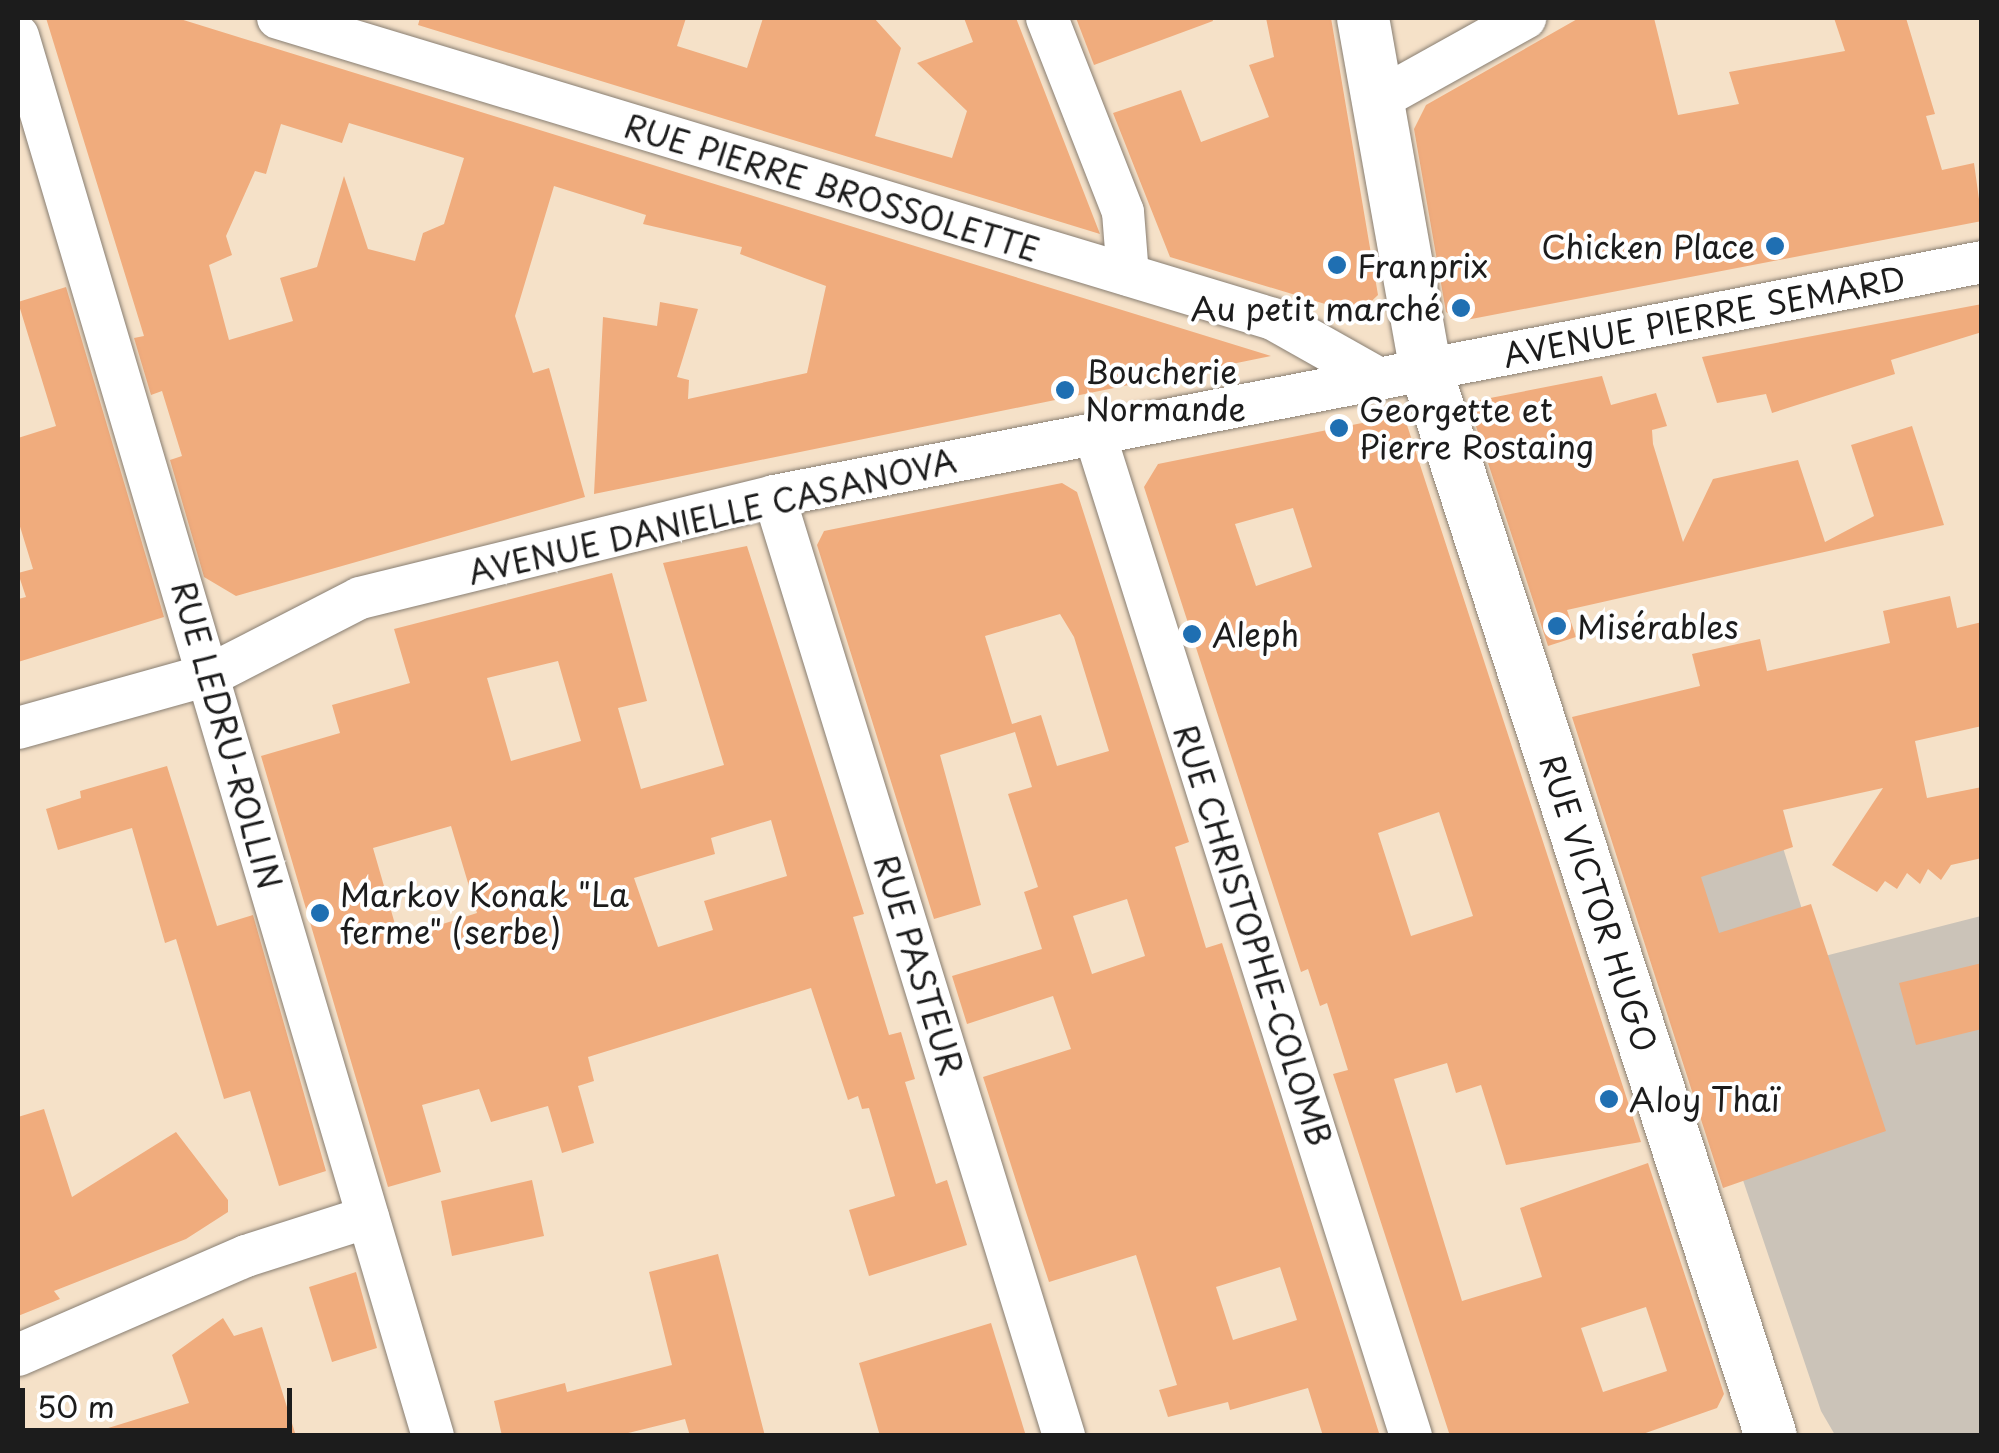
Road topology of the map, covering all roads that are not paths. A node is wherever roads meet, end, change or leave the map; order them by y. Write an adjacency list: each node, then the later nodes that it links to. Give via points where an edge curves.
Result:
1 (278, 18): 8 (street, RUE PIERRE BROSSOLETTE)
2 (1047, 18): 8 (street, via 1124,212)
3 (1363, 18): 6 (main road, RUE VICTOR HUGO)
4 (1525, 18): 6 (street)
5 (18, 36): 13 (street, RUE LEDRU-ROLLIN)
6 (1376, 101): 9 (main road, RUE VICTOR HUGO)
7 (1982, 262): 9 (street, AVENUE PIERRE SEMARD)
8 (1128, 275): 10 (street, RUE PIERRE BROSSOLETTE, via 1273,319)
9 (1426, 370): 10 (street, AVENUE DANIELLE CASANOVA); 17 (main road, RUE VICTOR HUGO)
10 (1376, 377): 11 (street, AVENUE DANIELLE CASANOVA)
11 (1095, 434): 12 (street, AVENUE DANIELLE CASANOVA); 20 (street, RUE CHRISTOPHE-COLOMB)
12 (774, 496): 13 (street, AVENUE DANIELLE CASANOVA, via 360,598); 19 (street, RUE PASTEUR)
13 (212, 674): 14 (street, AVENUE DANIELLE CASANOVA); 15 (street, RUE LEDRU-ROLLIN)
14 (18, 728)
15 (368, 1217): 16 (street, via 246,1256); 18 (street, RUE LEDRU-ROLLIN)
16 (18, 1355)
17 (1764, 1433)
18 (432, 1436)
19 (1064, 1436)
20 (1411, 1436)

